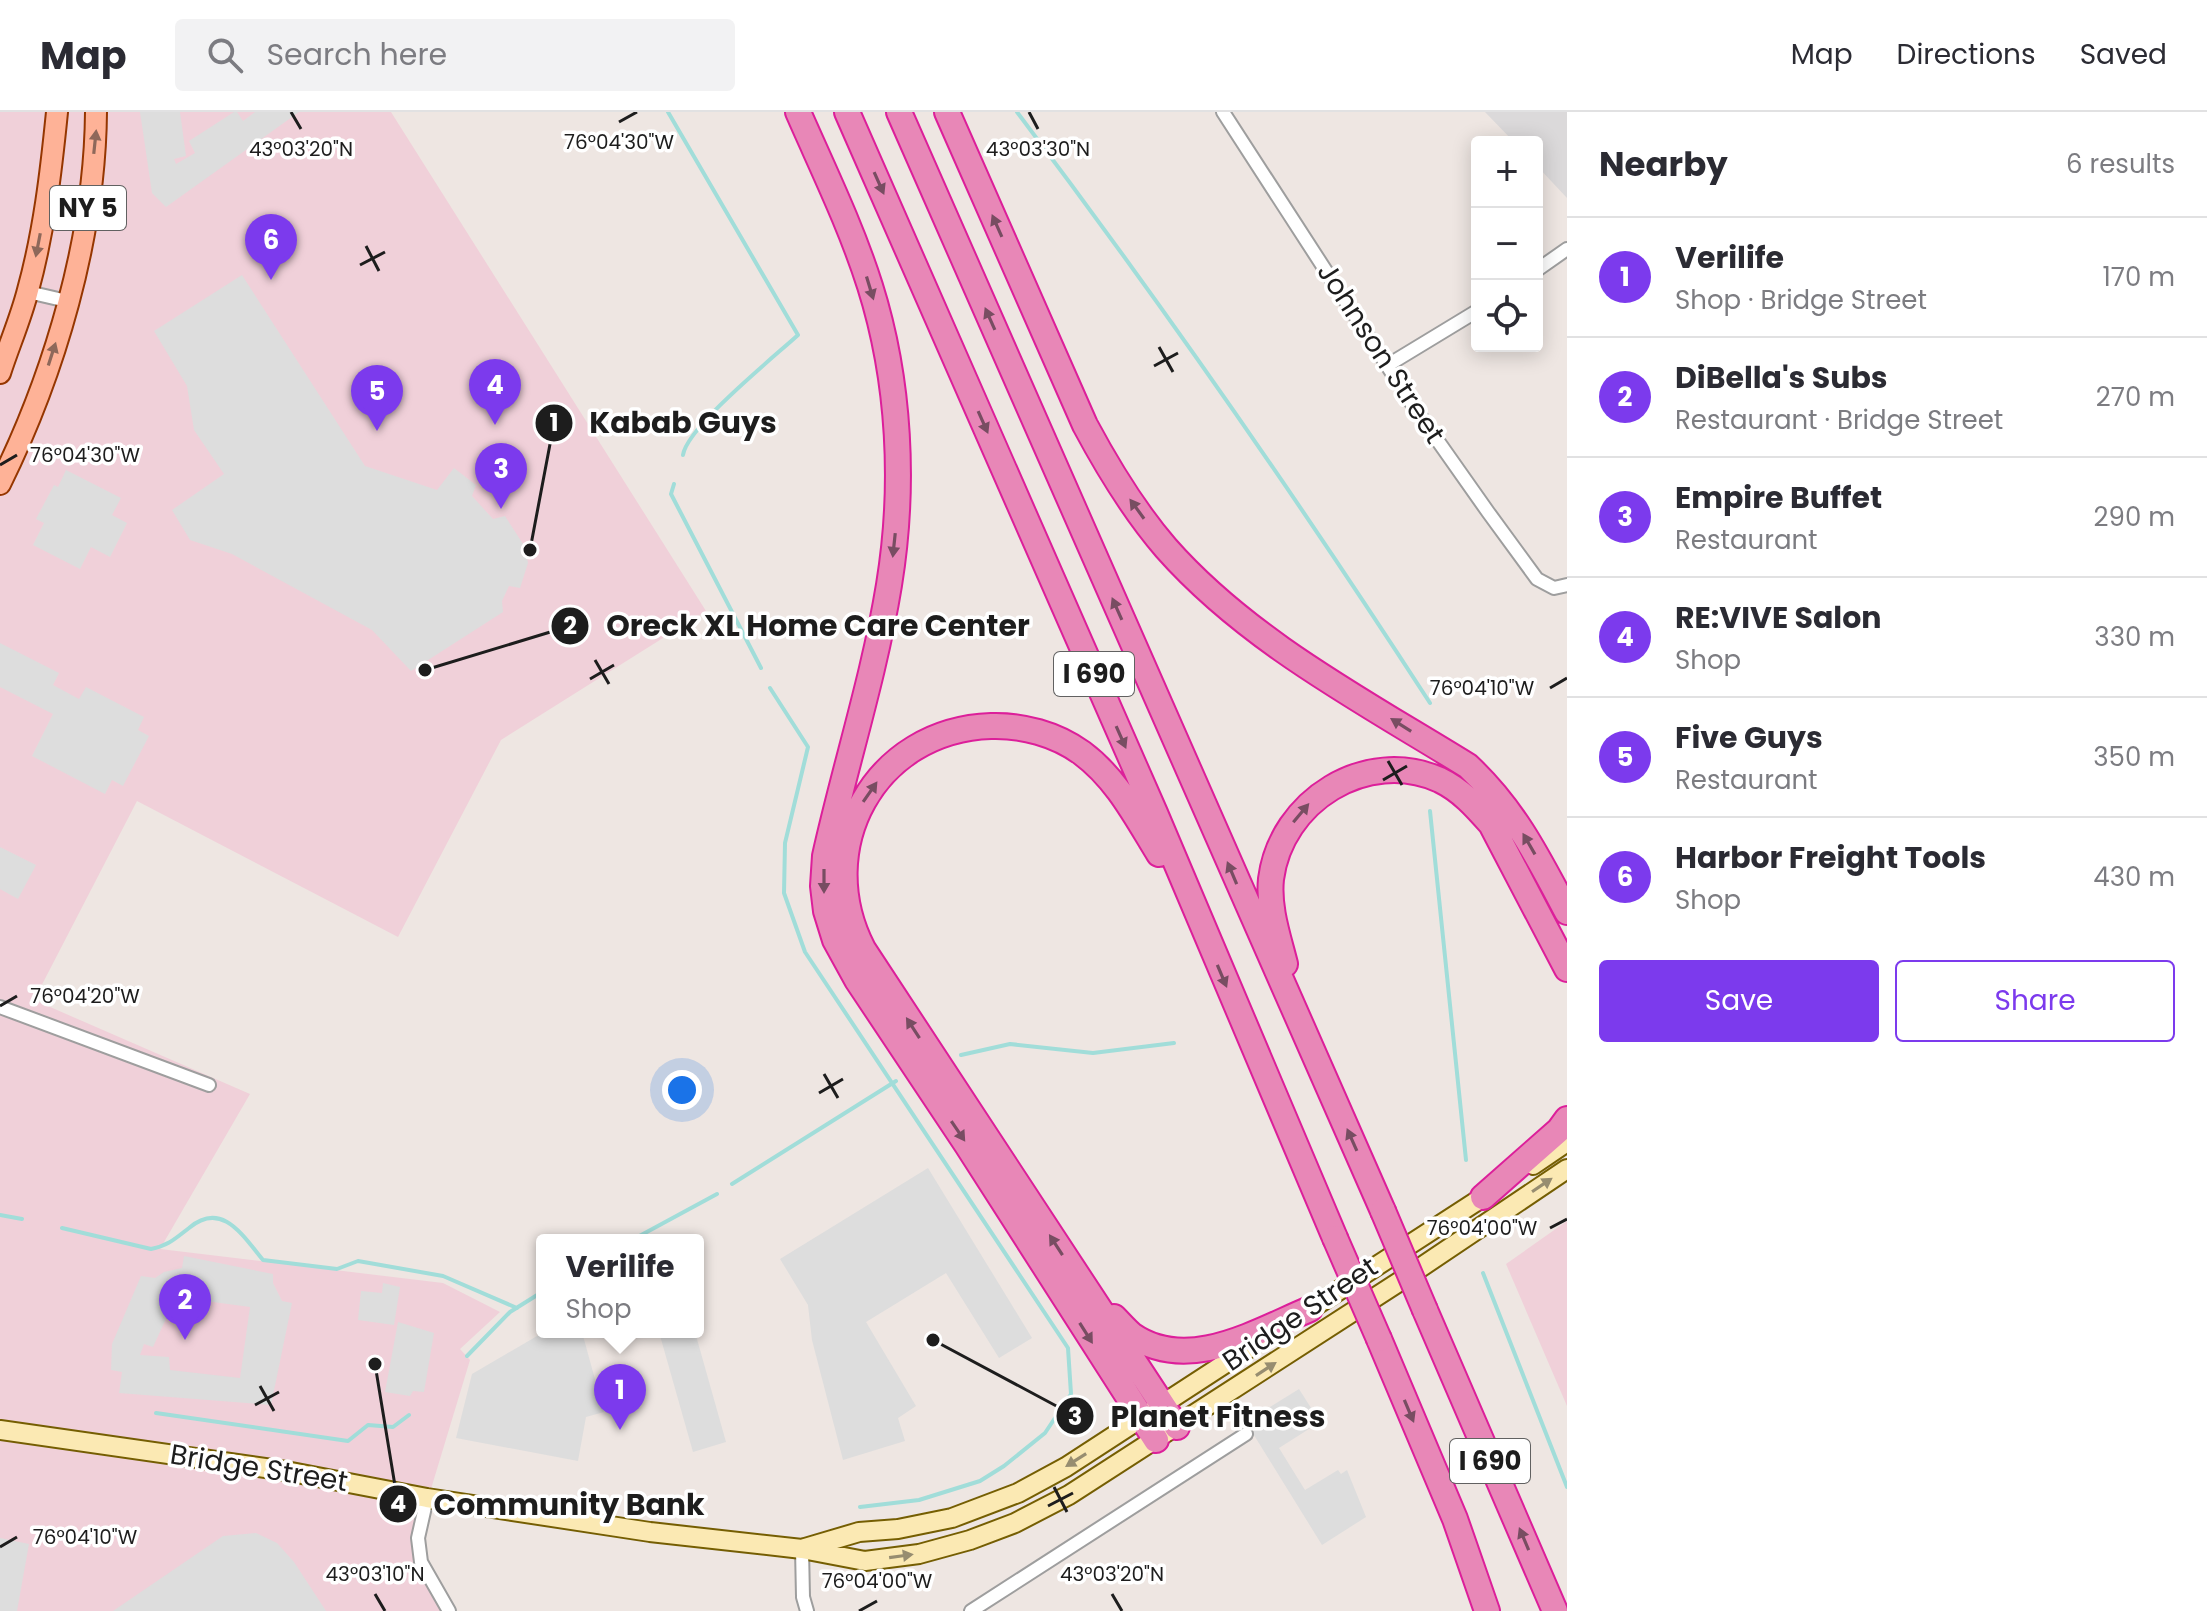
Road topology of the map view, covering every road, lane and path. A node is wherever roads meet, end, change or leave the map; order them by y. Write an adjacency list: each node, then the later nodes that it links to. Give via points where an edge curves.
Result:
1 (57, 112): 10 (main road, NY 5, one-way to 10, via 49,187)
2 (96, 112): 11 (main road, NY 5, one-way to 2, via 88,207)
3 (798, 112): 29 (highway, one-way to 29, via 871,287 888,360 897,444 889,587 825,856 826,911 857,980)
4 (847, 112): 18 (highway, I 690, one-way to 18)
5 (899, 112): 21 (highway, I 690, one-way to 5)
6 (947, 112): 17 (highway, one-way to 6, via 1510,810 1468,766 1291,656 1223,603 1166,548 1085,425)
7 (1223, 112): 13 (street, Johnson Street)
8 (1567, 249): 9 (street)
9 (1543, 266)
10 (28, 292): 11 (street); 14 (main road, NY 5)
11 (67, 301): 15 (main road, NY 5, one-way to 11, via 39,392)
12 (1471, 315): 13 (street)
13 (1388, 365): 16 (street, Johnson Street, via 1537,579 1549,586)
14 (0, 373)
15 (0, 484)
16 (1567, 585)
17 (1567, 912)
18 (1196, 916): 27 (highway, one-way to 18, via 863,949 846,908 849,838 863,801 879,779 919,745 980,726 1025,728 1082,753 1111,779); 39 (highway, I 690, one-way to 39, bridge, via 1455,1519)
19 (1567, 969): 21 (highway, one-way to 19, via 1271,907 1271,878 1282,841 1300,814 1322,792 1356,776 1412,773 1439,780 1465,796 1491,824)
20 (0, 1007): 22 (street)
21 (1299, 1020): 40 (highway, I 690, one-way to 21, bridge)
22 (209, 1085)
23 (1567, 1119): 26 (highway)
24 (1567, 1142): 26 (main road, Bridge Street)
25 (1567, 1169): 30 (main road, Bridge Street, one-way to 25)
26 (1483, 1197): 28 (main road, Bridge Street)
27 (1085, 1288): 28 (highway, via 1133,1335 1172,1349 1214,1348); 29 (highway)
28 (1310, 1309): 29 (main road, Bridge Street)
29 (1152, 1412): 30 (highway); 33 (highway); 35 (main road, Bridge Street, one-way to 35, via 1018,1493 952,1518 859,1532)
30 (1177, 1427): 33 (main road, Bridge Street)
31 (0, 1430): 34 (main road, Bridge Street, via 286,1471)
32 (1246, 1434): 38 (street)
33 (1156, 1440): 35 (main road, Bridge Street, one-way to 33, via 865,1561 970,1540 1069,1495)
34 (427, 1498): 35 (main road, Bridge Street); 36 (street, via 418,1538 421,1562)
35 (802, 1549): 37 (street)
36 (449, 1611)
37 (807, 1611)
38 (971, 1611)
39 (1487, 1611)
40 (1555, 1611)

